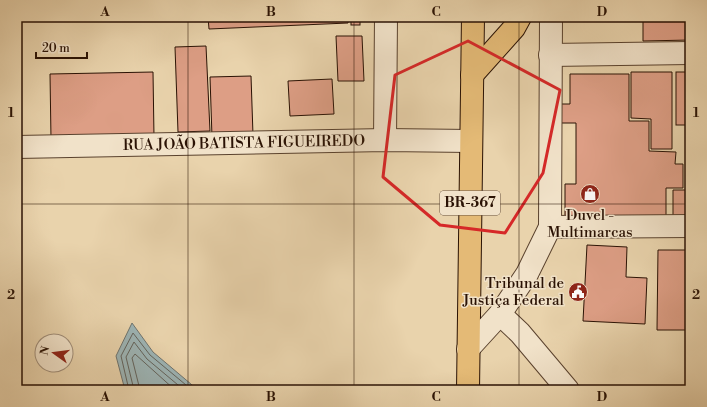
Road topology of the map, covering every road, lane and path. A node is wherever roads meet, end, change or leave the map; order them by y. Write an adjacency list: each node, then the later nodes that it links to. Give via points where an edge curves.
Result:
1 (386, 17): 8 (street)
2 (473, 17): 7 (main road, BR-367)
3 (520, 17): 7 (main road, via 514,28)
4 (551, 17): 6 (street)
5 (690, 53): 6 (street)
6 (550, 54): 12 (street)
7 (472, 75): 9 (main road, BR-367)
8 (385, 140): 9 (street, RUA JOÃO BATISTA FIGUEIREDO); 10 (street, RUA JOÃO BATISTA FIGUEIREDO)
9 (471, 141): 14 (main road, BR-367)
10 (17, 147)
11 (690, 226): 12 (street)
12 (550, 227): 13 (street, via 527,274)
13 (500, 314): 14 (street); 16 (street, via 520,333)
14 (468, 349): 15 (main road, BR-367)
15 (468, 390)
16 (568, 390)

